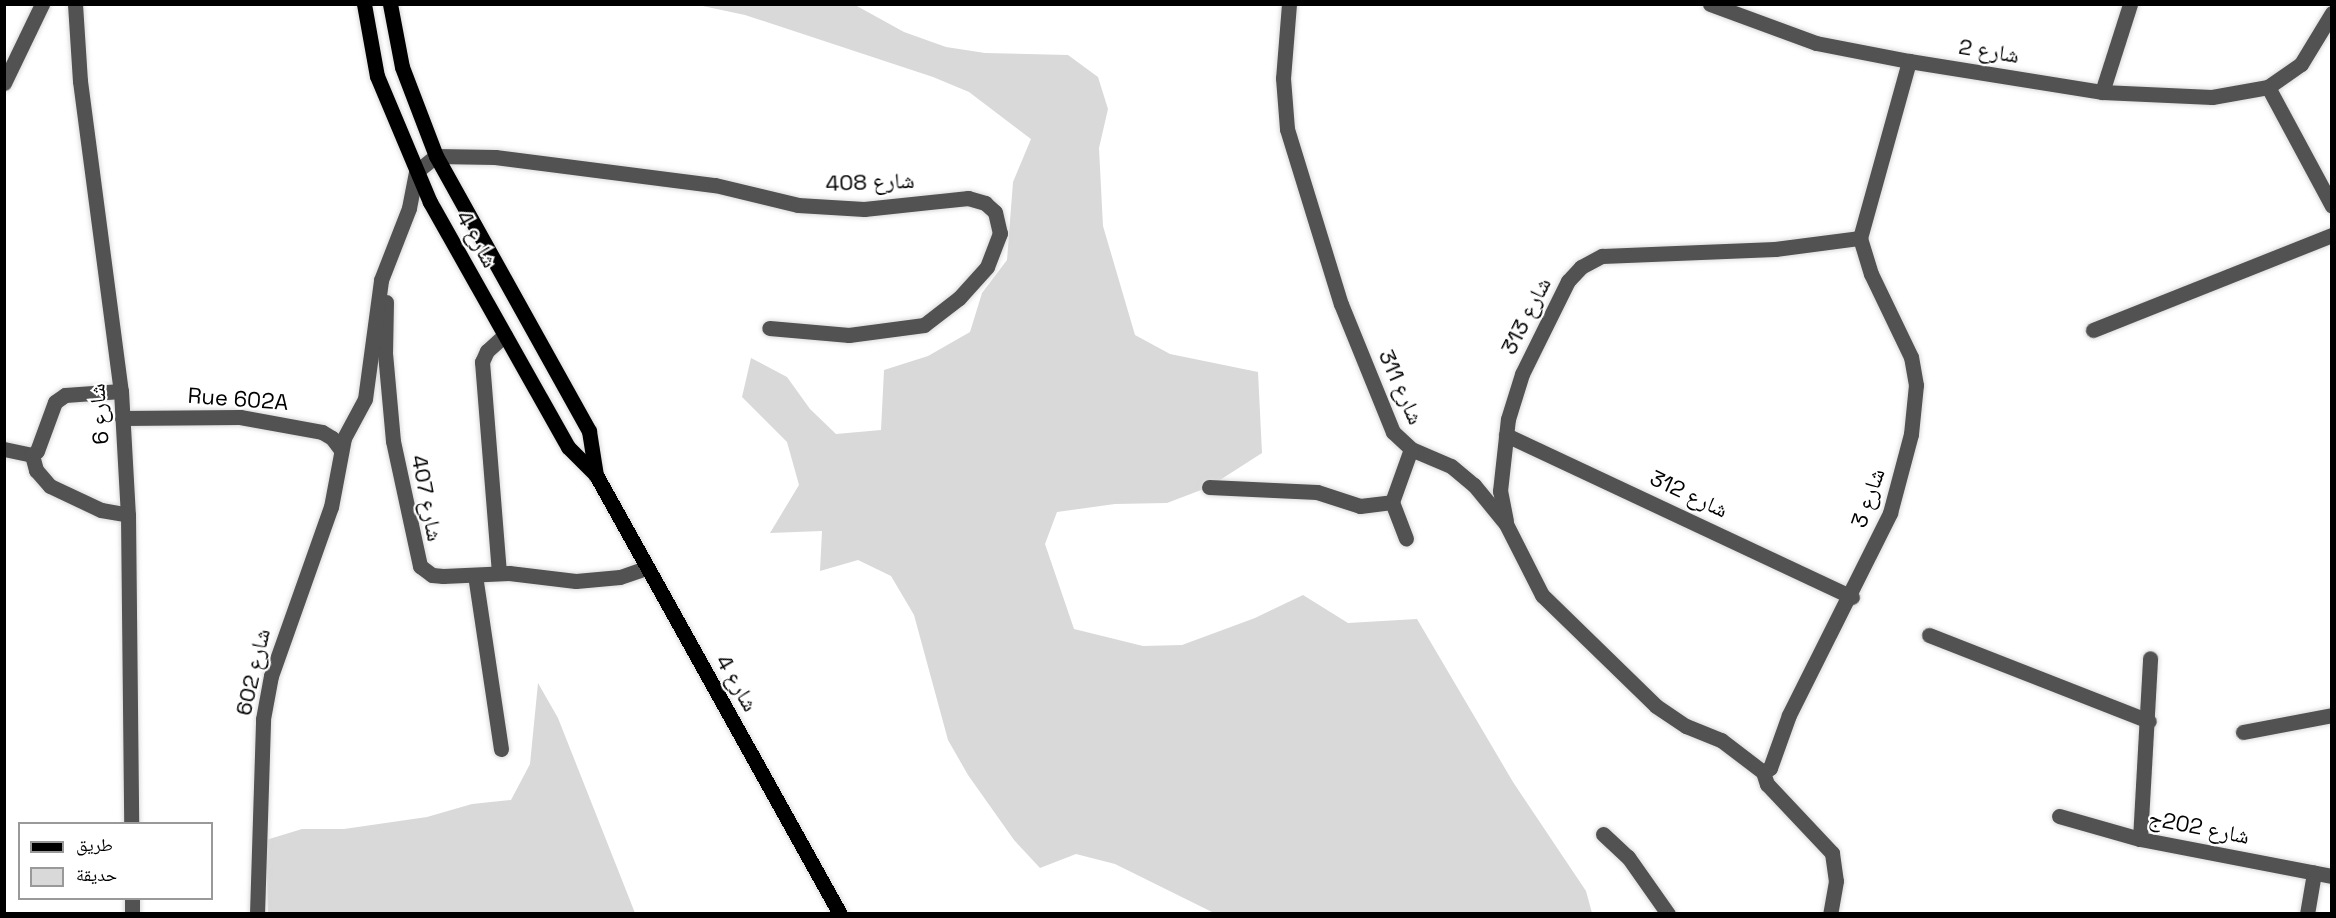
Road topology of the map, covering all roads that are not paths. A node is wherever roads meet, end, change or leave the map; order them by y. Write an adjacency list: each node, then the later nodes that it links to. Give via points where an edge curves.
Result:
1 (42, 4): 11 (street)
2 (75, 4): 25 (street, شارع 6, via 80,81)
3 (364, 4): 15 (main road, شارع 4, via 377,76)
4 (390, 4): 14 (main road, شارع 4, via 402,67)
5 (1289, 4): 30 (street, شارع 311, via 1283,78 1287,129 1341,304 1393,432)
6 (1710, 4): 10 (street, شارع 2, via 1816,43)
7 (2130, 4): 13 (street)
8 (2331, 13): 9 (street)
9 (2325, 35): 12 (street, via 2301,64)
10 (1909, 61): 13 (street, شارع 2); 19 (street)
11 (4, 83)
12 (2268, 87): 13 (street, شارع 2, via 2212,97); 16 (street)
13 (2102, 92)
14 (436, 156): 15 (street); 17 (main road, شارع 4); 22 (street, شارع 408, via 495,157 673,179 798,205 864,209 968,198 985,203 995,212 1000,233 987,267 959,298 924,325 849,335)
15 (416, 172): 20 (main road, شارع 4); 21 (street, via 410,208)
16 (2331, 206)
17 (473, 222): 20 (main road); 32 (main road, شارع 4, via 589,431)
18 (2331, 235): 23 (street)
19 (1860, 238): 27 (street, شارع 313, via 1775,249 1602,256 1581,267 1568,281 1522,374); 41 (street, شارع 3, via 1871,274 1907,343 1916,384 1911,434 1895,497)
20 (450, 239): 24 (main road, شارع 4)
21 (396, 245): 29 (street, شارع 602, via 381,280 365,399); 40 (street, شارع 407, via 386,303 385,353 393,441 417,560 432,575)
22 (769, 328)
23 (2093, 330)
24 (505, 335): 32 (main road, شارع 4, via 568,447); 39 (street, via 487,351 482,362)
25 (121, 391): 26 (street, شارع 6); 31 (street, via 65,395 55,402 41,447)
26 (122, 418): 29 (street, Rue 602A, via 251,419 322,432); 35 (street, شارع 6)
27 (1506, 435): 36 (street, شارع 313, via 1500,491); 41 (street, شارع 312)
28 (4, 449): 31 (street)
29 (341, 450): 55 (street, شارع 602, via 331,507 309,577 278,648 263,719)
30 (1411, 450): 34 (street); 36 (street, شارع 311, via 1451,466)
31 (32, 455): 35 (street, via 36,470 50,486 101,510)
32 (596, 475): 38 (main road, شارع 4)
33 (1209, 486): 34 (street, via 1317,492 1360,506)
34 (1392, 502): 37 (street)
35 (128, 515): 50 (street, شارع 6)
36 (1506, 524): 48 (street, شارع 311, via 1542,595 1634,685 1656,706 1686,726 1721,740)
37 (1406, 538)
38 (645, 568): 39 (street, شارع 407, via 597,580); 56 (main road, شارع 4)
39 (499, 573): 40 (street, شارع 407)
40 (475, 575): 47 (street)
41 (1852, 597): 48 (street, شارع 3, via 1789,715 1770,768)
42 (1929, 635): 45 (street)
43 (2150, 658): 45 (street)
44 (2331, 715): 46 (street)
45 (2149, 721): 52 (street)
46 (2243, 732)
47 (501, 749)
48 (1762, 772): 58 (street, via 1767,784 1832,853 1836,881)
49 (2059, 816): 52 (street, شارع 202ج)
50 (131, 822)
51 (1603, 834): 57 (street, via 1628,857)
52 (2140, 839): 53 (street, شارع 202ج)
53 (2314, 873): 54 (street, شارع 202ج); 59 (street)
54 (2331, 876)
55 (257, 914)
56 (840, 914)
57 (1668, 914)
58 (1830, 914)
59 (2307, 914)

